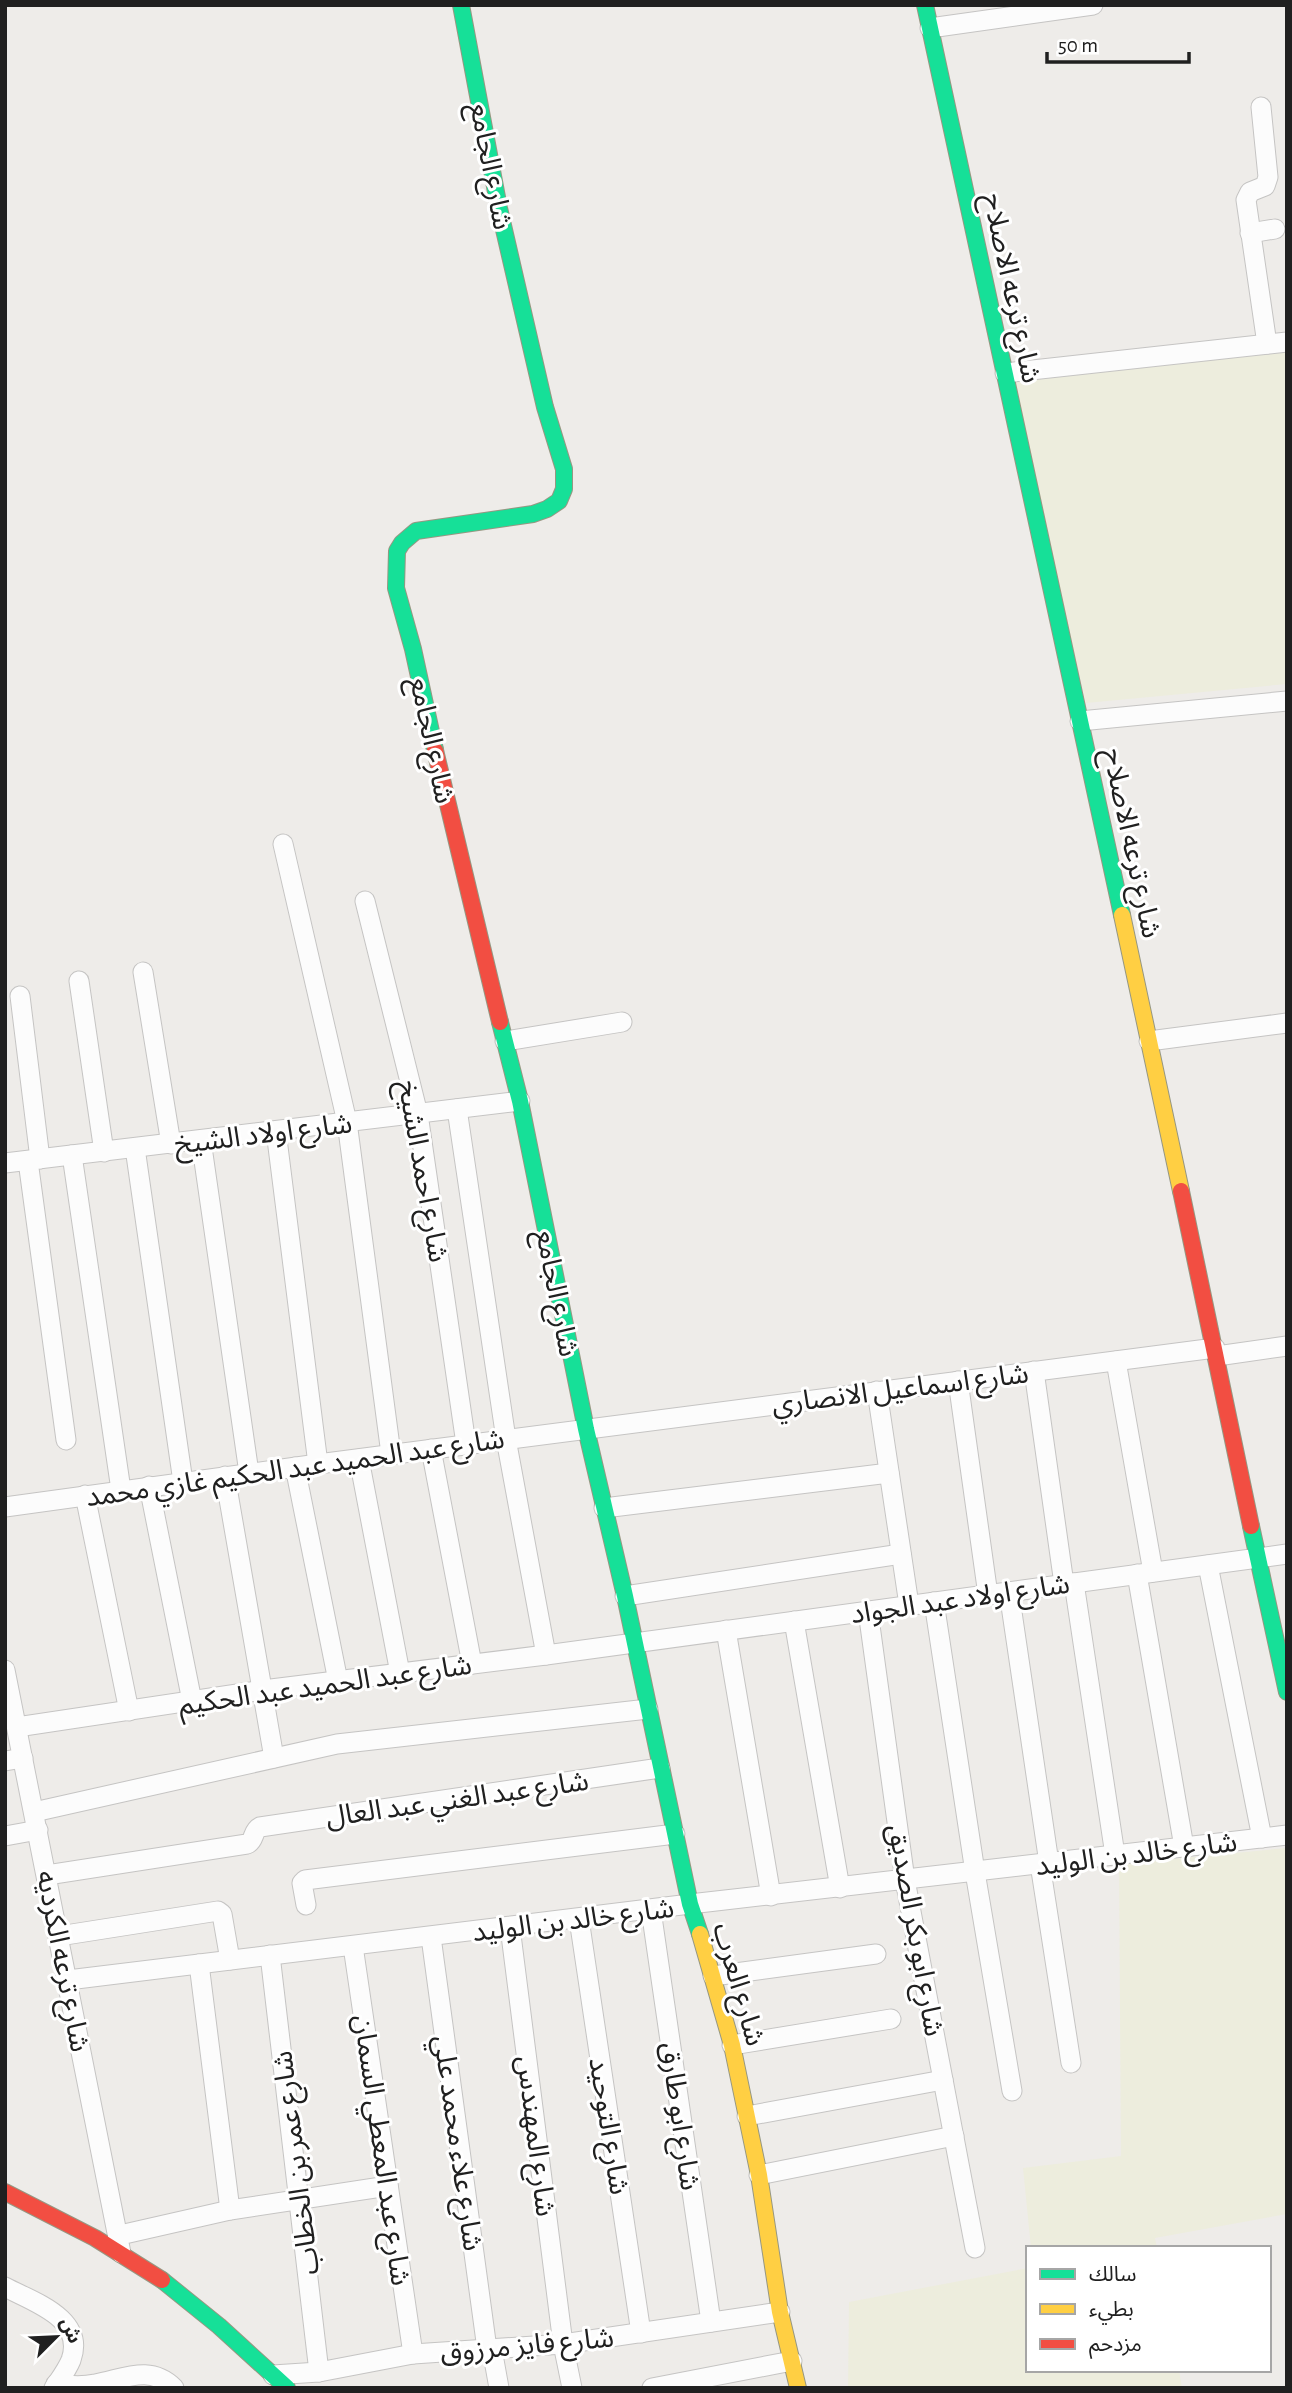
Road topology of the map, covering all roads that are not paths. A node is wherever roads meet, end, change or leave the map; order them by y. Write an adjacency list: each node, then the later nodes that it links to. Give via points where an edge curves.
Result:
1 (461, 5): 20 (street, شارع الجامع, via 499,208 564,469 564,489 559,501 533,514 416,531 397,551 396,588)
2 (925, 5): 4 (street, شارع ترعه الاصلاح)
3 (1093, 5): 4 (street)
4 (930, 28): 10 (street, شارع ترعه الاصلاح)
5 (1261, 107): 7 (street, via 1268,177 1265,186 1246,200)
6 (1275, 229): 7 (street)
7 (1250, 233): 9 (street)
8 (1287, 342): 9 (street)
9 (1267, 344): 10 (street)
10 (1005, 373): 12 (street, شارع ترعه الاصلاح)
11 (1287, 701): 12 (street)
12 (1080, 721): 21 (street, شارع ترعه الاصلاح)
13 (283, 844): 25 (street)
14 (365, 901): 24 (street, شارع احمد الشيخ)
15 (143, 972): 28 (street)
16 (79, 981): 30 (street)
17 (20, 996): 32 (street)
18 (622, 1022): 20 (street)
19 (1287, 1023): 21 (street)
20 (505, 1041): 22 (street, شارع الجامع)
21 (1149, 1041): 35 (street, شارع ترعه الاصلاح)
22 (520, 1101): 23 (street, شارع اولاد الشيخ); 40 (street, شارع الجامع)
23 (457, 1109): 24 (street, شارع اولاد الشيخ); 41 (street)
24 (418, 1114): 25 (street, شارع اولاد الشيخ); 43 (street, شارع احمد الشيخ)
25 (347, 1122): 26 (street, شارع اولاد الشيخ); 45 (street)
26 (276, 1131): 27 (street, شارع اولاد الشيخ); 47 (street)
27 (201, 1140): 28 (street, شارع اولاد الشيخ); 49 (street)
28 (171, 1144): 29 (street, شارع اولاد الشيخ)
29 (135, 1148): 30 (street, شارع اولاد الشيخ); 52 (street)
30 (104, 1152): 31 (street, شارع اولاد الشيخ)
31 (72, 1156): 32 (street, شارع اولاد الشيخ); 54 (street)
32 (34, 1160): 33 (street, شارع اولاد الشيخ); 42 (street)
33 (5, 1163)
34 (1287, 1346): 35 (street, شارع اسماعيل الانصاري)
35 (1216, 1352): 36 (street, شارع اسماعيل الانصاري); 60 (street, شارع ترعه الاصلاح)
36 (1116, 1361): 37 (street, شارع اسماعيل الانصاري); 62 (street)
37 (1034, 1371): 38 (street, شارع اسماعيل الانصاري); 63 (street)
38 (958, 1381): 39 (street, شارع اسماعيل الانصاري); 65 (street)
39 (877, 1391): 40 (street, شارع اسماعيل الانصاري); 50 (street)
40 (586, 1429): 41 (street, شارع عبد الحميد عبد الحكيم غازي محمد); 57 (street, شارع الجامع)
41 (506, 1439): 43 (street, شارع عبد الحميد عبد الحكيم غازي محمد); 73 (street)
42 (66, 1440)
43 (466, 1444): 44 (street, شارع عبد الحميد عبد الحكيم غازي محمد)
44 (431, 1449): 45 (street, شارع عبد الحميد عبد الحكيم غازي محمد); 74 (street)
45 (391, 1454): 46 (street, شارع عبد الحميد عبد الحكيم غازي محمد)
46 (359, 1459): 47 (street, شارع عبد الحميد عبد الحكيم غازي محمد); 76 (street)
47 (318, 1464): 48 (street, شارع عبد الحميد عبد الحكيم غازي محمد)
48 (295, 1467): 49 (street, شارع عبد الحميد عبد الحكيم غازي محمد); 77 (street)
49 (249, 1473): 51 (street, شارع عبد الحميد عبد الحكيم غازي محمد)
50 (889, 1473): 57 (street); 58 (street)
51 (225, 1476): 52 (street, شارع عبد الحميد عبد الحكيم غازي محمد); 78 (street)
52 (183, 1482): 53 (street, شارع عبد الحميد عبد الحكيم غازي محمد)
53 (149, 1486): 54 (street, شارع عبد الحميد عبد الحكيم غازي محمد); 81 (street)
54 (121, 1490): 55 (street, شارع عبد الحميد عبد الحكيم غازي محمد)
55 (85, 1495): 56 (street, شارع عبد الحميد عبد الحكيم غازي محمد); 83 (street)
56 (5, 1507)
57 (604, 1508): 66 (street, شارع الجامع)
58 (901, 1554): 66 (street); 68 (street)
59 (1287, 1554): 60 (street, شارع اولاد عبد الجواد)
60 (1257, 1558): 61 (street, شارع اولاد عبد الجواد); 80 (street, شارع ترعه الاصلاح)
61 (1208, 1565): 62 (street, شارع اولاد عبد الجواد); 92 (street)
62 (1145, 1573): 63 (street, شارع اولاد عبد الجواد); 93 (street)
63 (1069, 1584): 64 (street, شارع اولاد عبد الجواد); 94 (street)
64 (1009, 1592): 65 (street, شارع اولاد عبد الجواد); 95 (street)
65 (988, 1594): 67 (street, شارع اولاد عبد الجواد)
66 (625, 1596): 72 (street, شارع العرب)
67 (934, 1602): 68 (street, شارع اولاد عبد الجواد); 96 (street)
68 (909, 1605): 69 (street, شارع اولاد عبد الجواد)
69 (868, 1611): 70 (street, شارع اولاد عبد الجواد); 98 (street, شارع ابو بكر الصديق)
70 (794, 1621): 71 (street, شارع اولاد عبد الجواد); 99 (street)
71 (726, 1630): 72 (street, شارع اولاد عبد الجواد); 100 (street)
72 (634, 1642): 73 (street, شارع عبد الحميد عبد الحكيم); 82 (street, شارع العرب)
73 (546, 1655): 74 (street, شارع عبد الحميد عبد الحكيم)
74 (472, 1664): 76 (street, شارع عبد الحميد عبد الحكيم)
75 (5, 1670): 79 (street, شارع ترعه الكرديه)
76 (400, 1673): 77 (street, شارع عبد الحميد عبد الحكيم)
77 (338, 1681): 78 (street, شارع عبد الحميد عبد الحكيم)
78 (263, 1690): 81 (street, شارع عبد الحميد عبد الحكيم); 85 (street)
79 (8, 1692): 84 (street, شارع ترعه الكرديه)
80 (1287, 1692)
81 (192, 1701): 83 (street, شارع عبد الحميد عبد الحكيم)
82 (648, 1709): 85 (street, via 337,1744); 87 (street, شارع العرب)
83 (129, 1711): 84 (street, شارع عبد الحميد عبد الحكيم)
84 (17, 1727): 86 (street, شارع ترعه الكرديه)
85 (274, 1758): 88 (street)
86 (14, 1759): 88 (street, شارع ترعه الكرديه)
87 (660, 1768): 89 (street, شارع العرب); 97 (street, شارع عبد الغني عبد العال, via 260,1827 247,1844)
88 (36, 1821): 91 (street); 97 (street, شارع ترعه الكرديه)
89 (675, 1834): 101 (street, شارع العرب); 102 (street, via 305,1880)
90 (1287, 1835): 92 (street, شارع خالد بن الوليد)
91 (5, 1836)
92 (1262, 1838): 93 (street, شارع خالد بن الوليد)
93 (1184, 1847): 94 (street, شارع خالد بن الوليد)
94 (1115, 1855): 95 (street, شارع خالد بن الوليد)
95 (1045, 1864): 96 (street, شارع خالد بن الوليد); 117 (street)
96 (975, 1872): 98 (street, شارع خالد بن الوليد); 119 (street)
97 (47, 1875): 106 (street, شارع ترعه الكرديه)
98 (905, 1880): 99 (street, شارع خالد بن الوليد); 118 (street, شارع ابو بكر الصديق)
99 (840, 1888): 100 (street, شارع خالد بن الوليد)
100 (771, 1896): 101 (street, شارع خالد بن الوليد)
101 (690, 1904): 103 (street, شارع خالد بن الوليد); 113 (street, شارع العرب)
102 (306, 1905)
103 (651, 1910): 104 (street, شارع خالد بن الوليد); 131 (street, شارع ابو طارق)
104 (579, 1919): 105 (street, شارع خالد بن الوليد); 132 (street, شارع التوحيد)
105 (510, 1927): 107 (street, شارع خالد بن الوليد); 133 (street, شارع المهندس)
106 (59, 1936): 111 (street, via 218,1911); 114 (street, شارع ترعه الكرديه)
107 (430, 1937): 108 (street, شارع خالد بن الوليد); 134 (street, شارع علاء محمد علي)
108 (353, 1946): 110 (street, شارع خالد بن الوليد); 123 (street, شارع عبد المعطي السمان)
109 (876, 1954): 113 (street)
110 (270, 1955): 111 (street, شارع خالد بن الوليد); 125 (street, شارع عمر بن الخطاب)
111 (230, 1960): 112 (street, شارع خالد بن الوليد)
112 (199, 1964): 114 (street, شارع خالد بن الوليد); 126 (street)
113 (713, 1976): 116 (street, شارع العرب)
114 (68, 1980): 127 (street, شارع ترعه الكرديه)
115 (891, 2019): 116 (street)
116 (732, 2045): 120 (street, شارع العرب)
117 (1071, 2063)
118 (943, 2080): 120 (street); 121 (street, شارع ابو بكر الصديق)
119 (1012, 2091)
120 (747, 2116): 122 (street, شارع العرب)
121 (954, 2136): 122 (street); 128 (street, شارع ابو بكر الصديق)
122 (759, 2175): 130 (street, شارع العرب)
123 (388, 2186): 125 (street); 135 (street, شارع عبد المعطي السمان)
124 (5, 2192): 127 (street)
125 (299, 2199): 126 (street); 137 (street, شارع عمر بن الخطاب)
126 (230, 2210): 127 (street)
127 (120, 2244): 139 (street)
128 (975, 2248)
129 (5, 2287): 140 (street, via 57,2315 68,2327 73,2351)
130 (780, 2312): 131 (street, شارع فايز مرزوق); 136 (street, شارع العرب)
131 (711, 2322): 132 (street, شارع فايز مرزوق)
132 (641, 2333): 133 (street, شارع فايز مرزوق)
133 (564, 2344): 134 (street, شارع فايز مرزوق); 144 (street, شارع المهندس)
134 (489, 2349): 135 (street, شارع فايز مرزوق); 143 (street, شارع علاء محمد علي)
135 (413, 2354): 137 (street, شارع فايز مرزوق)
136 (792, 2361): 138 (street); 146 (street, شارع العرب)
137 (319, 2372): 139 (street, شارع فايز مرزوق)
138 (748, 2379): 145 (street)
139 (280, 2381)
140 (55, 2386): 141 (street)
141 (100, 2386): 142 (street, via 144,2373 156,2375)
142 (174, 2388)
143 (499, 2388)
144 (572, 2388)
145 (652, 2388)
146 (797, 2388)

